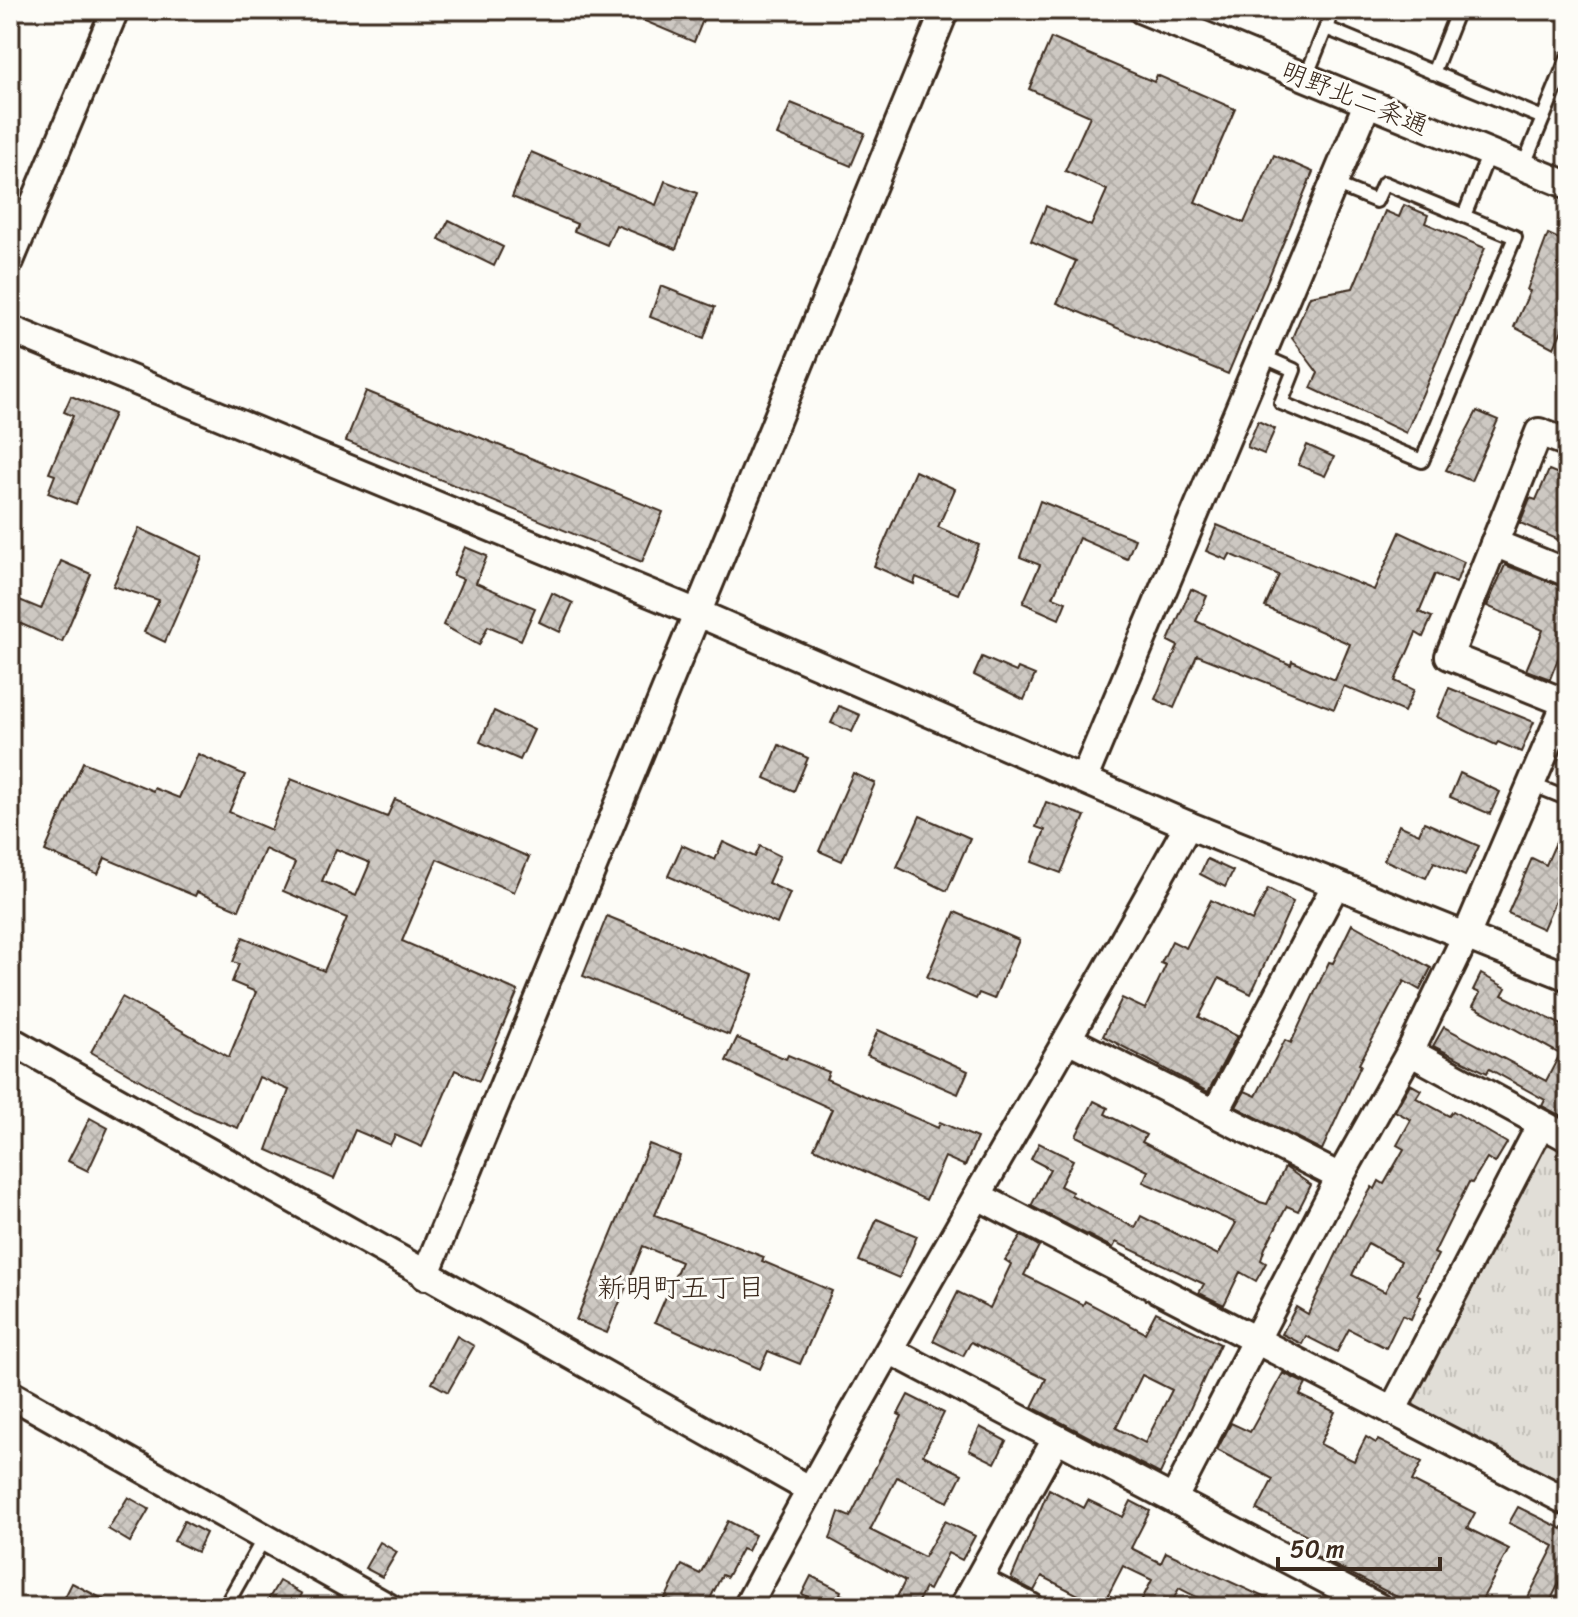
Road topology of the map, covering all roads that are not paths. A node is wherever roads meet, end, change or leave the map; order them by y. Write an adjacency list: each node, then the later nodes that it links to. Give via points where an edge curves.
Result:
1 (115, 10): 18 (street)
2 (945, 10): 24 (street)
3 (1142, 10): 6 (street, 明野北二条通)
4 (1333, 10): 7 (lane)
5 (1458, 10): 9 (lane)
6 (1180, 17): 10 (street, 明野北二条通)
7 (1326, 28): 9 (lane); 10 (lane)
8 (1568, 57): 12 (lane)
9 (1433, 73): 12 (lane)
10 (1305, 78): 11 (street, 明野北二条通)
11 (1367, 104): 13 (street, 明野北二条通); 15 (street)
12 (1543, 118): 14 (lane)
13 (1489, 153): 14 (street, 明野北二条通); 17 (lane)
14 (1523, 167): 16 (street, 明野北二条通)
15 (1334, 184): 17 (lane, via 1376,201 1384,183); 20 (street)
16 (1568, 185)
17 (1464, 216): 20 (lane, via 1515,237 1422,461 1281,403 1294,370)
18 (10, 261)
19 (10, 329): 24 (street)
20 (1262, 356): 26 (street)
21 (1568, 443): 22 (street, via 1539,432)
22 (1494, 543): 23 (street); 25 (street, via 1449,656)
23 (1568, 573)
24 (700, 614): 26 (street); 41 (street)
25 (1567, 700): 27 (street)
26 (1084, 778): 29 (street)
27 (1531, 784): 28 (lane); 31 (street)
28 (1568, 799)
29 (1188, 825): 30 (street); 34 (street)
30 (1335, 886): 31 (street); 36 (street)
31 (1466, 936): 32 (street); 35 (street)
32 (1568, 977)
33 (10, 1040): 41 (street)
34 (1070, 1040): 36 (street); 40 (street)
35 (1410, 1052): 37 (street); 39 (street)
36 (1215, 1113): 39 (street)
37 (1541, 1124): 38 (street); 45 (street)
38 (1568, 1138)
39 (1340, 1177): 42 (street)
40 (980, 1197): 42 (street); 43 (street)
41 (425, 1276): 47 (street)
42 (1257, 1338): 45 (street); 48 (street)
43 (891, 1351): 46 (street); 47 (street)
44 (10, 1394): 50 (street)
45 (1392, 1411): 49 (street)
46 (1056, 1439): 48 (street); 51 (street)
47 (809, 1489): 54 (street)
48 (1174, 1498): 57 (street)
49 (1568, 1502)
50 (264, 1538): 52 (lane); 53 (street)
51 (978, 1580): 55 (street); 56 (street)
52 (225, 1607)
53 (388, 1607)
54 (747, 1607)
55 (963, 1607)
56 (1031, 1607)
57 (1378, 1607)

